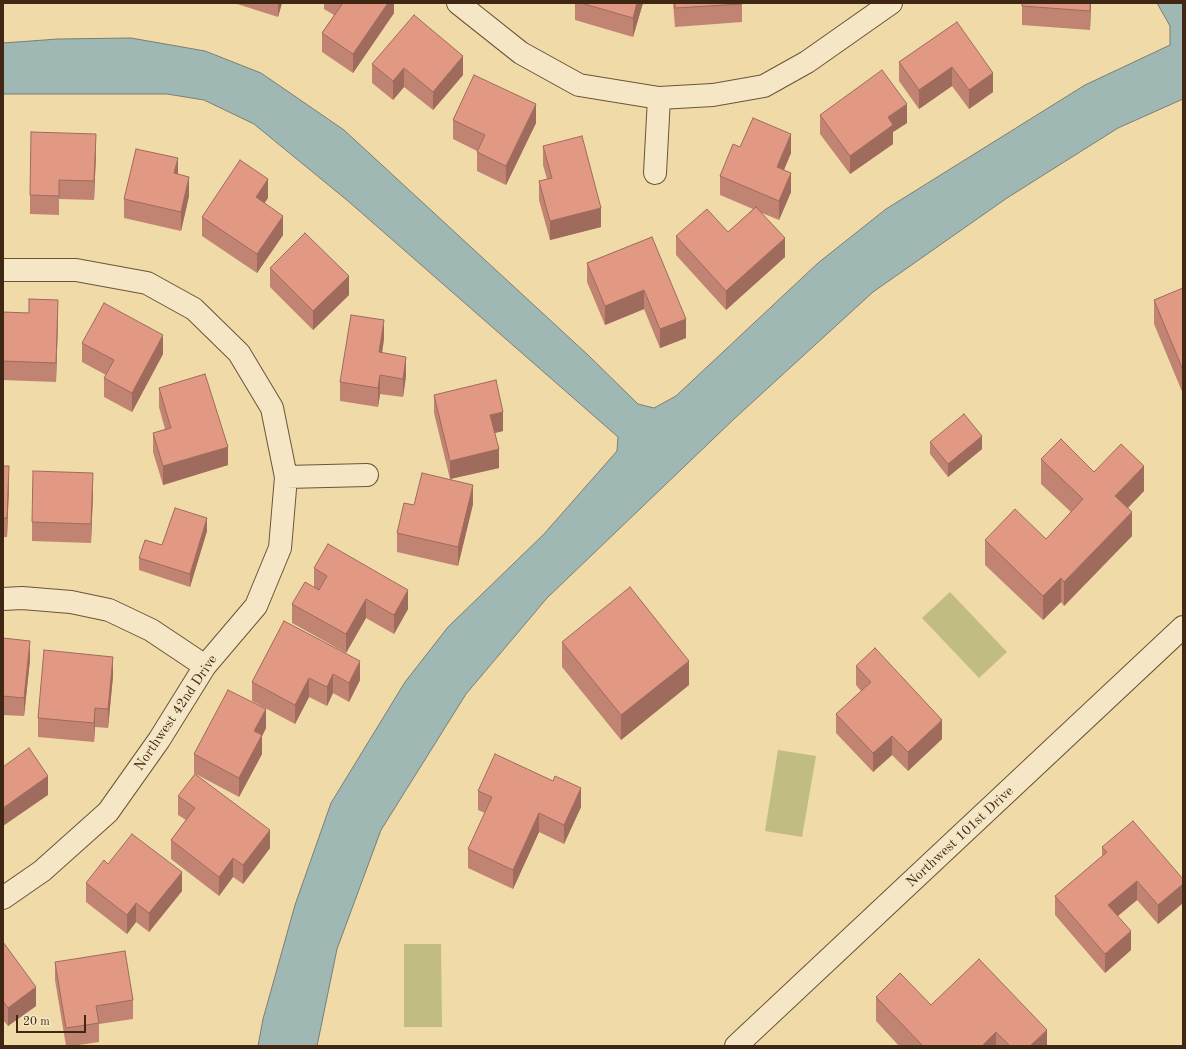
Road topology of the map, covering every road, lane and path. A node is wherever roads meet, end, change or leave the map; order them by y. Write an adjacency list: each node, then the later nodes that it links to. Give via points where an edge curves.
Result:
1 (458, 3): 3 (street, via 521,53 579,85)
2 (891, 3): 3 (street, via 807,62 764,86 713,95)
3 (658, 98): 4 (street)
4 (655, 173)
5 (3, 270): 7 (street, Northwest 42nd Drive, via 76,270 147,283 194,309 239,353 272,408)
6 (367, 475): 7 (street)
7 (286, 477): 10 (street, Northwest 42nd Drive, via 280,548 256,606)
8 (3, 599): 10 (street, via 71,602 109,610 151,630)
9 (1183, 627): 12 (street, Northwest 101st Drive)
10 (205, 666): 11 (street, Northwest 42nd Drive, via 159,740 108,812 42,871)
11 (3, 898)
12 (736, 1046)

